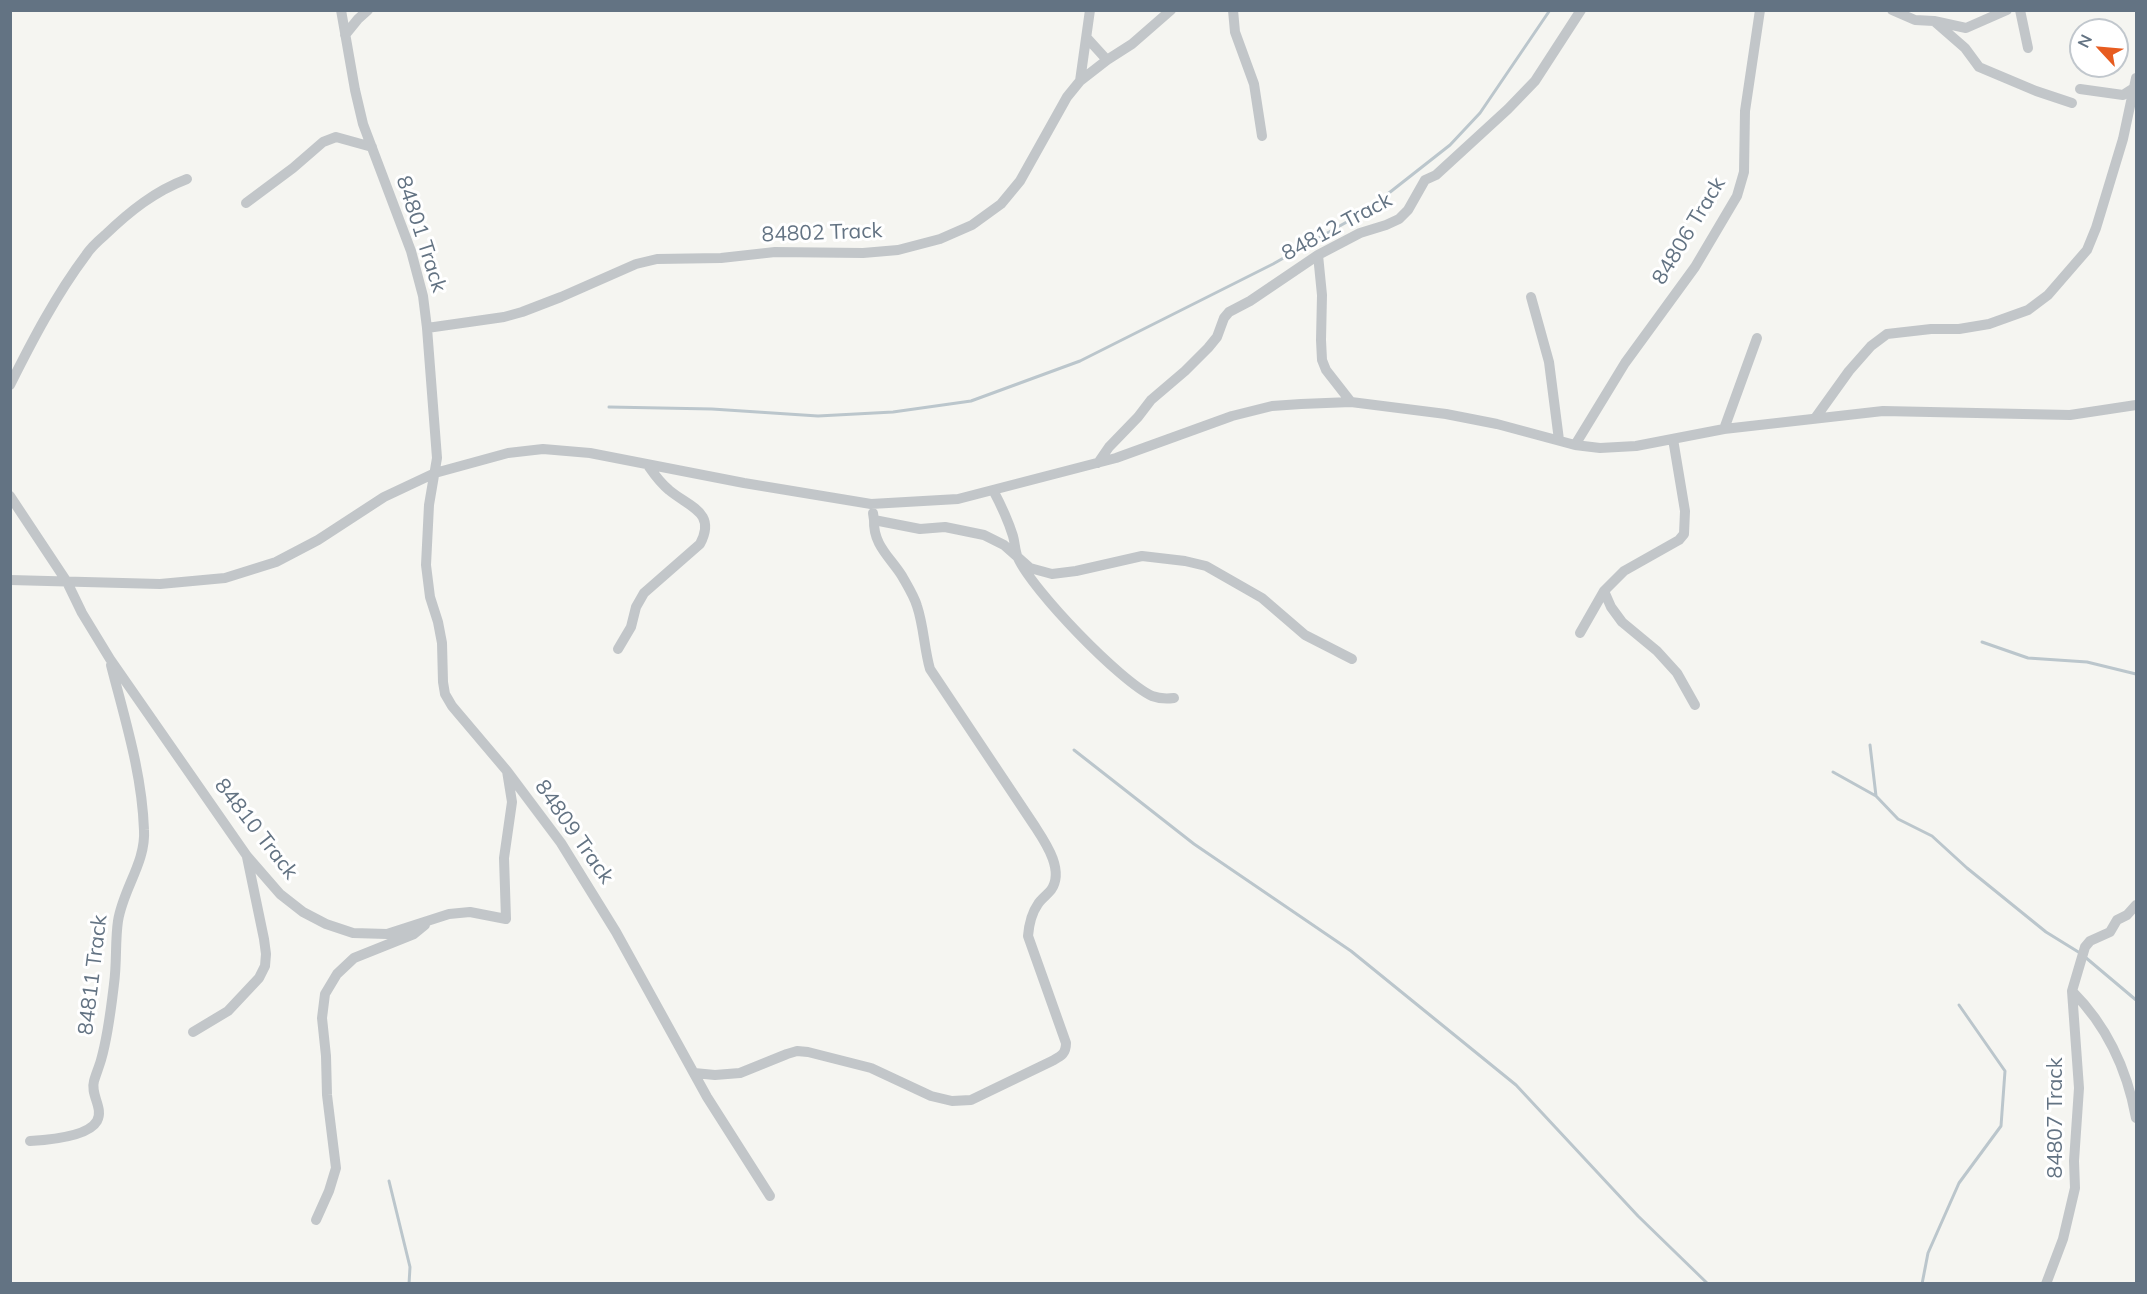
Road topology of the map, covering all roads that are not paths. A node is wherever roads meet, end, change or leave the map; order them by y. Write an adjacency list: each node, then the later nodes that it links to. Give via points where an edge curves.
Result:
1 (341, 10): 12 (street, 84801 Track)
2 (369, 10): 12 (street)
3 (1090, 10): 13 (street, 84802 Track)
4 (1171, 10): 15 (street)
5 (1233, 10): 20 (street, via 1241,52 1254,84)
6 (1581, 10): 24 (street, 84812 Track, via 1535,81 1436,175 1425,180 1404,214)
7 (1760, 10): 35 (street, 84806 Track, via 1745,111 1743,172 1737,196 1695,267 1625,363)
8 (1892, 10): 11 (street, via 1915,20)
9 (2007, 10): 11 (street, via 1966,28)
10 (2020, 10): 14 (street)
11 (1934, 21): 19 (street, via 1965,48 1979,67)
12 (345, 35): 21 (street, 84801 Track, via 363,124)
13 (1087, 38): 15 (street); 16 (street, 84802 Track)
14 (2028, 48)
15 (1107, 60): 16 (street)
16 (1080, 81): 26 (street, 84802 Track, via 1020,181 1001,204 972,225 940,239 898,250 863,253 775,252 657,259 636,264 522,312)
17 (2135, 83): 18 (street, via 2123,94); 31 (street, via 2123,139 2087,250 2048,295 2028,310 1989,324 1887,334 1871,346)
18 (2080, 88)
19 (2072, 103)
20 (1262, 136)
21 (372, 147): 23 (street, via 336,137 323,142); 26 (street, 84801 Track, via 411,251)
22 (187, 179): 28 (street, via 144,201 87,252)
23 (246, 203)
24 (1318, 255): 29 (street, via 1322,360); 36 (street, 84812 Track, via 1229,312 1208,348 1151,400)
25 (1531, 297): 34 (street, via 1549,362)
26 (427, 328): 38 (street, 84801 Track)
27 (1757, 338): 32 (street)
28 (10, 386)
29 (1351, 402): 34 (street, via 1446,414); 36 (street, via 1272,406)
30 (2136, 405): 31 (street, via 2070,415 1883,411)
31 (1816, 417): 32 (street)
32 (1724, 429): 33 (street)
33 (1673, 439): 35 (street, via 1636,446); 46 (street, via 1685,511 1684,534 1624,571)
34 (1559, 440): 35 (street)
35 (1575, 445)
36 (1098, 463): 39 (street)
37 (647, 464): 38 (street, via 543,449 508,453); 41 (street); 48 (street, via 670,492 699,510 705,521 705,535 700,544 644,593)
38 (435, 473): 45 (street, via 384,497 276,562 225,578 160,584); 53 (street, 84809 Track, via 426,565 442,643 445,694)
39 (993, 490): 41 (street, via 958,500); 43 (street, via 1005,512)
40 (10, 496): 45 (street, 84810 Track)
41 (871, 504): 42 (street)
42 (874, 520): 43 (street, via 984,535 1004,544); 59 (street, via 877,541 916,603 930,669 1034,825 1054,863 1054,884 1038,903 1028,936 1066,1050 1062,1056 987,1093 962,1101 932,1096 871,1068 808,1052 787,1054 740,1073)
43 (1018, 558): 50 (street, via 1030,568 1052,574 1142,556 1206,566 1271,604 1305,635); 51 (street, via 1054,606 1105,660 1153,697)
44 (10, 580): 45 (street)
45 (67, 582): 49 (street, 84810 Track)
46 (1604, 591): 47 (street); 52 (street, via 1622,622 1677,673)
47 (1580, 633)
48 (618, 649)
49 (110, 659): 54 (street, 84810 Track); 61 (street, 84811 Track, via 140,779 145,832 118,921 114,987 93,1087 99,1115 89,1129)
50 (1352, 659)
51 (1174, 698)
52 (1695, 705)
53 (507, 771): 56 (street, 84810 Track, via 512,802 504,858 506,920 470,912 449,914); 59 (street, 84809 Track, via 546,821 594,895)
54 (247, 856): 56 (street, 84810 Track, via 280,894 326,924 353,933 387,934); 58 (street, via 264,939 265,966 228,1011)
55 (2136, 905): 57 (street, 84807 Track, via 2117,920 2110,932 2085,947)
56 (427, 923): 63 (street, via 414,934 354,958 336,974 325,994 322,1018 336,1168)
57 (2072, 991): 60 (street, via 2092,1012 2120,1060); 64 (street, 84807 Track, via 2079,1088 2075,1188 2063,1239)
58 (193, 1032)
59 (694, 1073): 62 (street, 84809 Track)
60 (2136, 1118)
61 (30, 1142)
62 (770, 1196)
63 (316, 1220)
64 (2046, 1284)

